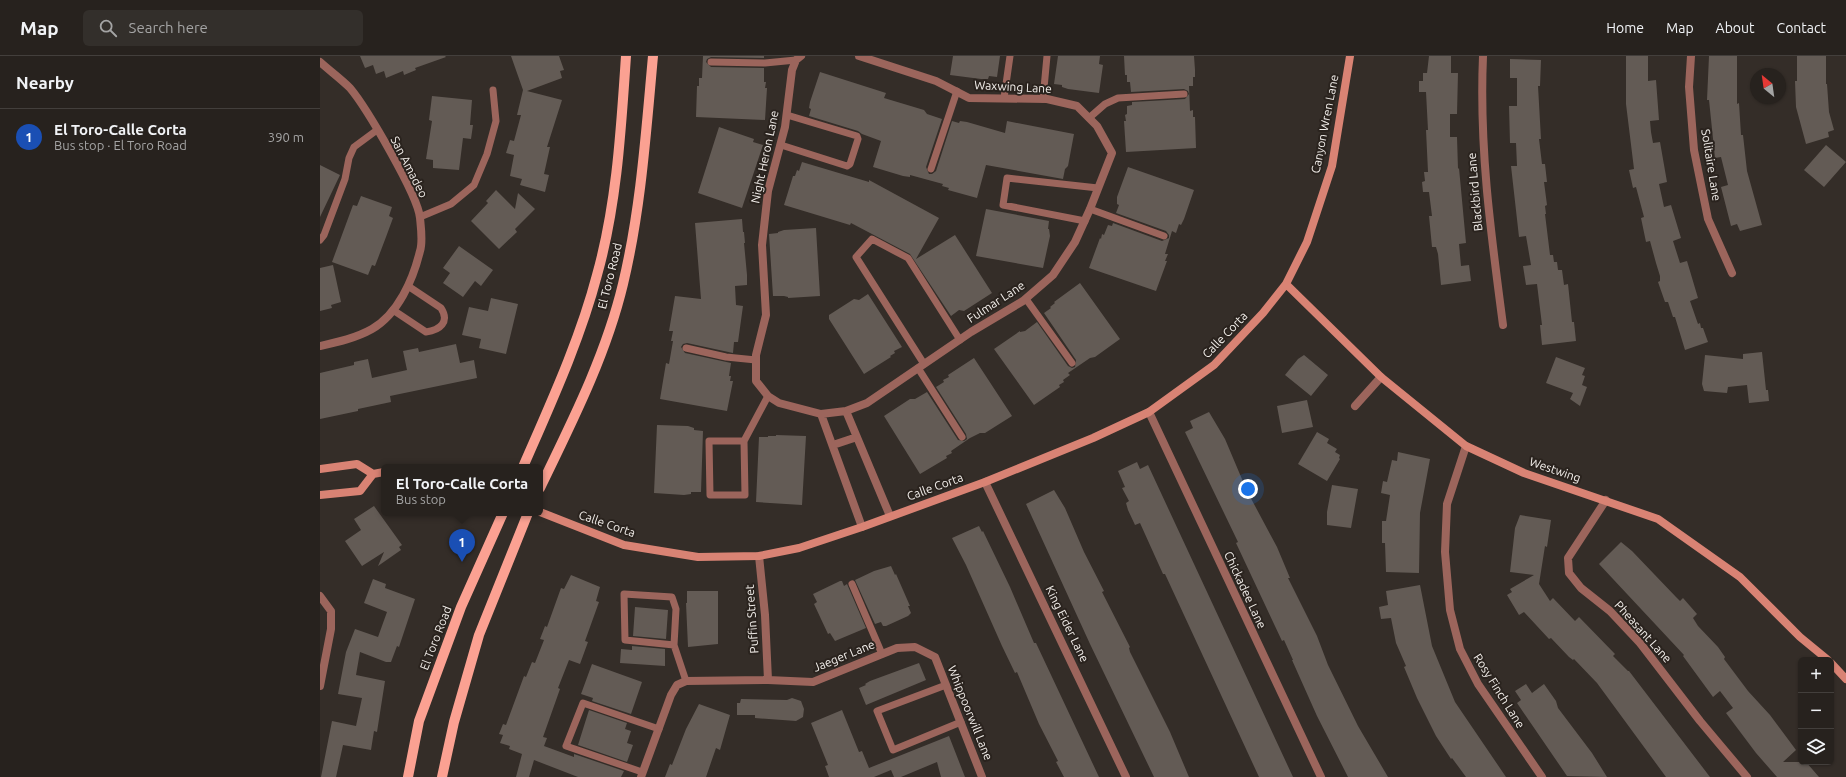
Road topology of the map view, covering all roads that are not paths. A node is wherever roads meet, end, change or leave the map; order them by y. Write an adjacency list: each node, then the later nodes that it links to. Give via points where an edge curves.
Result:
1 (324, 56): 12 (street)
2 (626, 56): 55 (main road, El Toro Road, via 618,156 608,228 597,275 555,394)
3 (653, 56): 59 (main road, El Toro Road, via 642,176 634,235 623,285 609,331 583,398)
4 (859, 56): 11 (street, Waxwing Lane)
5 (1010, 56): 18 (lane)
6 (1047, 56): 19 (lane)
7 (1350, 56): 33 (street, Canyon Wren Lane, via 1332,166 1307,242)
8 (1483, 56): 37 (street, Blackbird Lane, via 1483,154 1491,238)
9 (1691, 56): 32 (street, Solitaire Lane, via 1689,88 1694,150 1708,219)
10 (798, 58): 14 (lane, via 765,63); 21 (street, Night Heron Lane, via 792,70)
11 (870, 58): 16 (street, Waxwing Lane, via 936,81)
12 (320, 59)
13 (320, 62): 23 (street, San Amadeo, via 350,88)
14 (711, 62)
15 (493, 90): 28 (lane, via 496,121 487,154 474,185 451,204)
16 (956, 91): 18 (street, Waxwing Lane, via 969,98); 25 (lane)
17 (1184, 94): 22 (lane, via 1118,98 1105,104)
18 (1004, 98): 19 (street, Waxwing Lane)
19 (1043, 99): 20 (street, Waxwing Lane)
20 (1077, 106): 22 (street, Fulmar Lane)
21 (787, 115): 24 (street, Night Heron Lane); 24 (lane, via 857,136 858,140 847,166)
22 (1089, 118): 26 (street, Fulmar Lane, via 1097,126 1112,152)
23 (377, 130): 28 (street, San Amadeo, via 411,193); 31 (lane, via 354,147 348,158 345,179)
24 (781, 145): 41 (street, Night Heron Lane, via 768,191 762,238 766,315)
25 (931, 169)
26 (1098, 188): 27 (street, Fulmar Lane); 29 (lane, via 1007,178 1003,205)
27 (1090, 210): 29 (street, Fulmar Lane); 30 (lane)
28 (420, 217): 34 (street, San Amadeo, via 421,250)
29 (1085, 221): 35 (street, Fulmar Lane, via 1053,276)
30 (1164, 236)
31 (320, 240)
32 (1732, 273)
33 (1286, 284): 44 (street, Westwing); 48 (street, Calle Corta, via 1214,366)
34 (408, 286): 36 (street, San Amadeo); 36 (lane, via 440,308 444,313 441,327 426,332)
35 (1026, 299): 38 (street, Fulmar Lane); 42 (lane)
36 (393, 310): 39 (street, San Amadeo, via 372,329 347,340)
37 (1504, 325)
38 (960, 340): 43 (street, Fulmar Lane); 43 (lane, via 908,258 872,239 856,257)
39 (320, 346)
40 (686, 348): 41 (lane, via 726,357)
41 (756, 360): 45 (street, Night Heron Lane, via 756,381)
42 (1072, 363)
43 (921, 366): 47 (street, Fulmar Lane, via 867,402); 50 (lane)
44 (1381, 377): 46 (street); 54 (street, Westwing)
45 (768, 396): 49 (street, Night Heron Lane, via 779,403); 52 (lane)
46 (1355, 406)
47 (846, 411): 49 (street, Night Heron Lane); 51 (street)
48 (1149, 412): 60 (street, Calle Corta); 88 (street, Chickadee Lane)
49 (821, 414): 53 (street)
50 (962, 437)
51 (857, 438): 53 (street); 66 (street)
52 (744, 441): 52 (lane, via 709,441 710,495 744,495)
53 (833, 445): 67 (street)
54 (1466, 446): 62 (street, Westwing, via 1524,473); 89 (street, Rosy Finch Lane, via 1447,504 1445,552 1450,610 1460,649 1478,684)
55 (524, 464)
56 (320, 469): 58 (street, via 357,464)
57 (381, 473): 58 (street)
58 (373, 474): 61 (street, via 360,491)
59 (543, 482)
60 (985, 482): 66 (street, Calle Corta); 87 (street, King Eider Lane)
61 (320, 496)
62 (1606, 500): 74 (street, Westwing, via 1658,519 1740,577 1800,637); 90 (street, Pheasant Lane, via 1568,558 1569,573 1581,588 1610,611 1640,643)
63 (543, 513): 68 (street, Calle Corta, via 624,546 698,557)
64 (502, 516): 84 (main road, El Toro Road, via 461,607 419,720)
65 (527, 516): 85 (main road, via 479,635 454,722)
66 (890, 516): 67 (street, Calle Corta)
67 (862, 527): 68 (street, Calle Corta, via 799,548)
68 (759, 556): 77 (street, Puffin Street)
69 (852, 584): 72 (lane)
70 (320, 596): 80 (street, via 331,611 331,629)
71 (674, 644): 71 (lane, via 676,609 672,597 624,594 625,640); 78 (lane)
72 (882, 654): 73 (street, Jaeger Lane, via 897,648 915,647); 77 (street, Jaeger Lane, via 812,682)
73 (935, 657): 79 (street, Whippoorwill Lane)
74 (1824, 657)
75 (1834, 666): 76 (street)
76 (1846, 679)
77 (768, 680): 78 (street, Jaeger Lane)
78 (686, 681): 82 (street, via 677,685 671,695)
79 (946, 685): 81 (street, Whippoorwill Lane); 81 (lane, via 877,711 893,750)
80 (320, 686)
81 (960, 722): 86 (street, Whippoorwill Lane)
82 (659, 729): 83 (street); 83 (lane, via 583,703 566,746)
83 (642, 775)
84 (408, 777)
85 (442, 777)
86 (982, 777)
87 (1126, 777)
88 (1321, 777)
89 (1542, 777)
90 (1747, 777)

